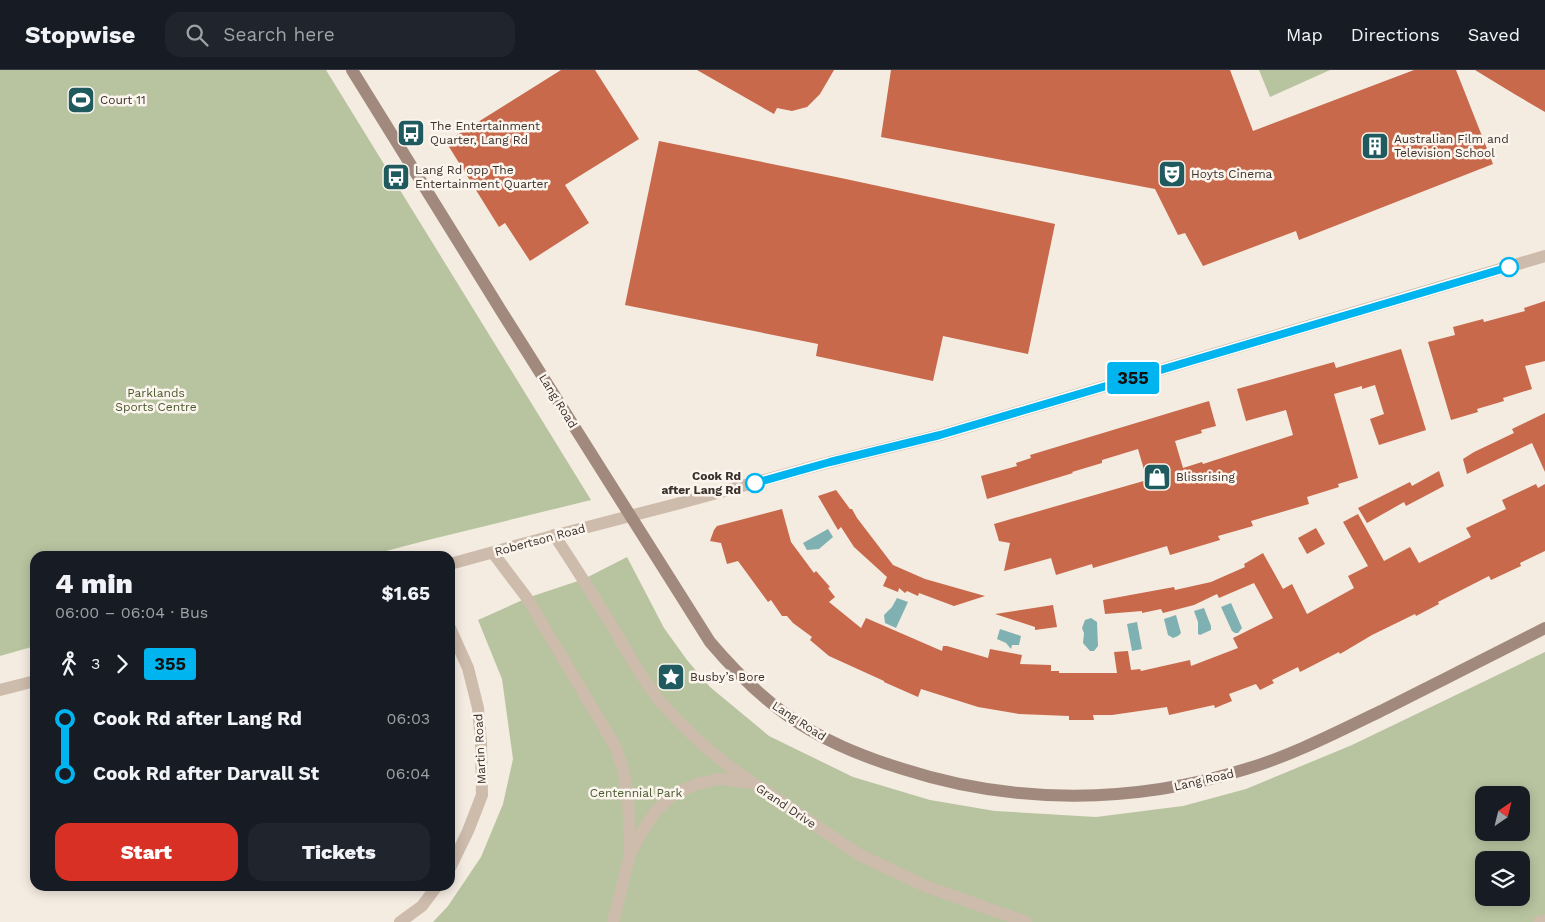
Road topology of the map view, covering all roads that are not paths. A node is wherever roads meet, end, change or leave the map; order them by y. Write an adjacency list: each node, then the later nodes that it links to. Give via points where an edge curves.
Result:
1 (353, 71): 3 (street, Lang Road)
2 (1545, 256): 3 (street, Robertson Road, via 940,435)
3 (630, 515): 4 (street, Robertson Road); 7 (street, Lang Road, via 710,642 743,678 784,713 840,746 876,761 963,785 1008,792 1086,796 1135,793 1247,769 1306,748)
4 (554, 535): 5 (street, Robertson Road); 11 (street, via 660,700 724,762)
5 (492, 553): 6 (street, Robertson Road); 12 (street, via 527,598 614,746 623,769 628,797)
6 (455, 563)
7 (1545, 628)
8 (455, 639): 13 (street, Martin Road, via 468,668 478,708 482,795)
9 (30, 682): 10 (street)
10 (0, 690)
11 (753, 783): 12 (street, Grand Drive, via 719,779 680,791 656,812); 18 (street, Grand Drive, via 858,854 925,886)
12 (630, 854): 17 (street, Grand Drive)
13 (455, 857)
14 (433, 891): 16 (street, via 422,906)
15 (1545, 920): 19 (street)
16 (400, 922)
17 (613, 922)
18 (1026, 922)
19 (1539, 922)

